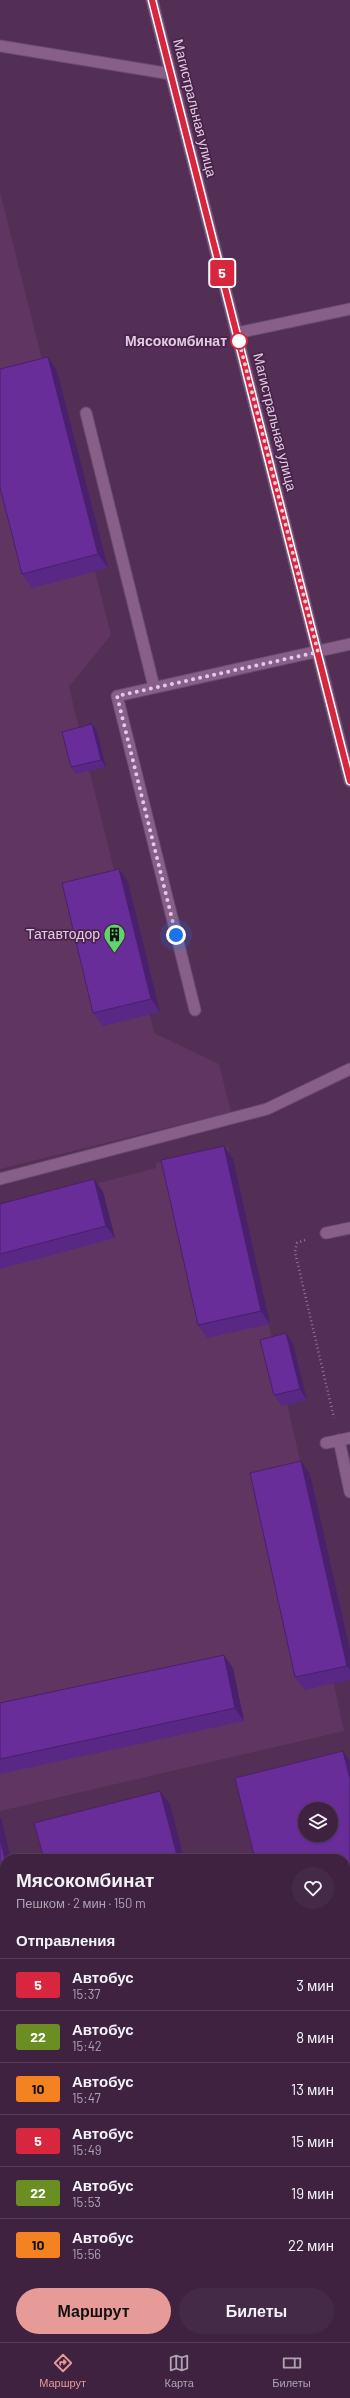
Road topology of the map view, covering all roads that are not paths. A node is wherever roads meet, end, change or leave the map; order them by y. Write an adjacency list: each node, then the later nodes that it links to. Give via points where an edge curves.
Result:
1 (152, 0): 3 (main road, Магистральная улица)
2 (0, 46): 3 (main road)
3 (171, 74): 5 (main road, Магистральная улица)
4 (350, 309): 5 (main road)
5 (237, 333): 8 (main road, Магистральная улица)
6 (86, 412): 9 (main road)
7 (350, 644): 8 (main road)
8 (318, 652): 9 (main road); 10 (main road, Магистральная улица)
9 (154, 688): 11 (main road, via 117,696)
10 (350, 781)
11 (195, 1010)
12 (350, 1069): 13 (main road, via 267,1109)
13 (0, 1179)
14 (350, 1228): 15 (main road)
15 (326, 1233)
16 (345, 1439): 17 (main road); 18 (main road)
17 (326, 1443)
18 (350, 1492)

